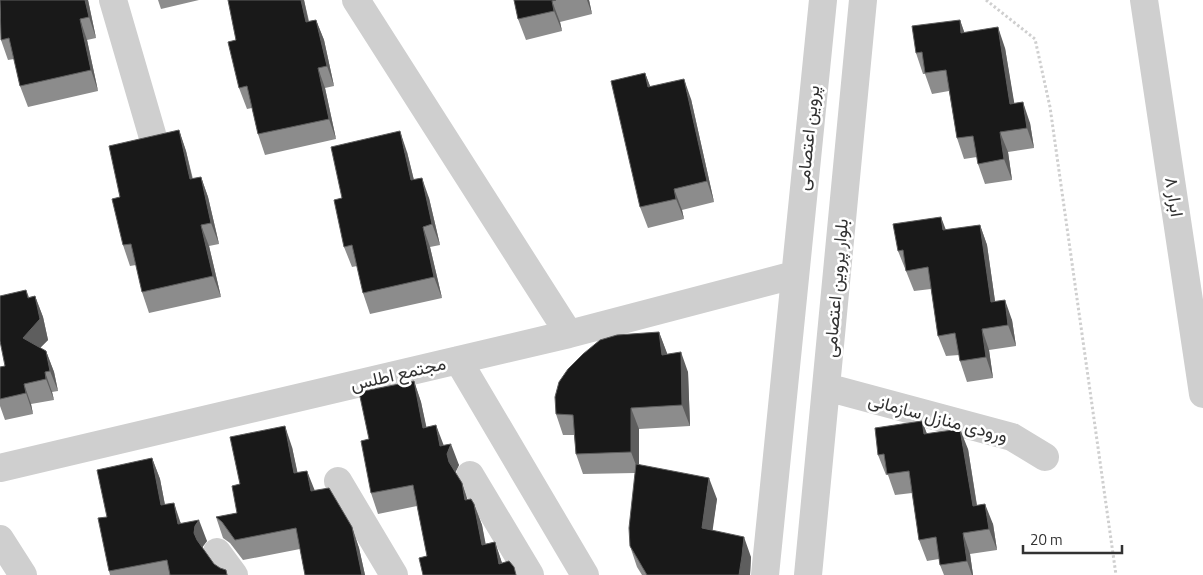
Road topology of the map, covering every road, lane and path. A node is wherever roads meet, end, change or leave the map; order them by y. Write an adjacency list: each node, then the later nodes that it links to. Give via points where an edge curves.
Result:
1 (113, 0): 7 (street)
2 (356, 0): 9 (street)
3 (823, 0): 8 (street, پروین اعتصامی)
4 (863, 0): 11 (street, بلوار پروین اعتصامی)
5 (986, 0): 26 (path, via 1035,39 1050,107)
6 (1144, 0): 12 (street, ابرار ۸)
7 (152, 134)
8 (794, 275): 9 (street, مجتمع اطلس); 24 (street)
9 (570, 334): 10 (street, مجتمع اطلس)
10 (458, 360): 14 (street, مجتمع اطلس); 23 (street)
11 (826, 388): 13 (street, ورودی منازل سازمانی, via 1012,437); 25 (street, بلوار پروین اعتصامی)
12 (1203, 394)
13 (1045, 457)
14 (0, 468)
15 (470, 475): 22 (street)
16 (338, 481): 21 (street)
17 (0, 539): 19 (street)
18 (217, 552): 20 (street)
19 (22, 575)
20 (234, 575)
21 (394, 575)
22 (530, 575)
23 (585, 575)
24 (765, 575)
25 (808, 575)
26 (1116, 575)

